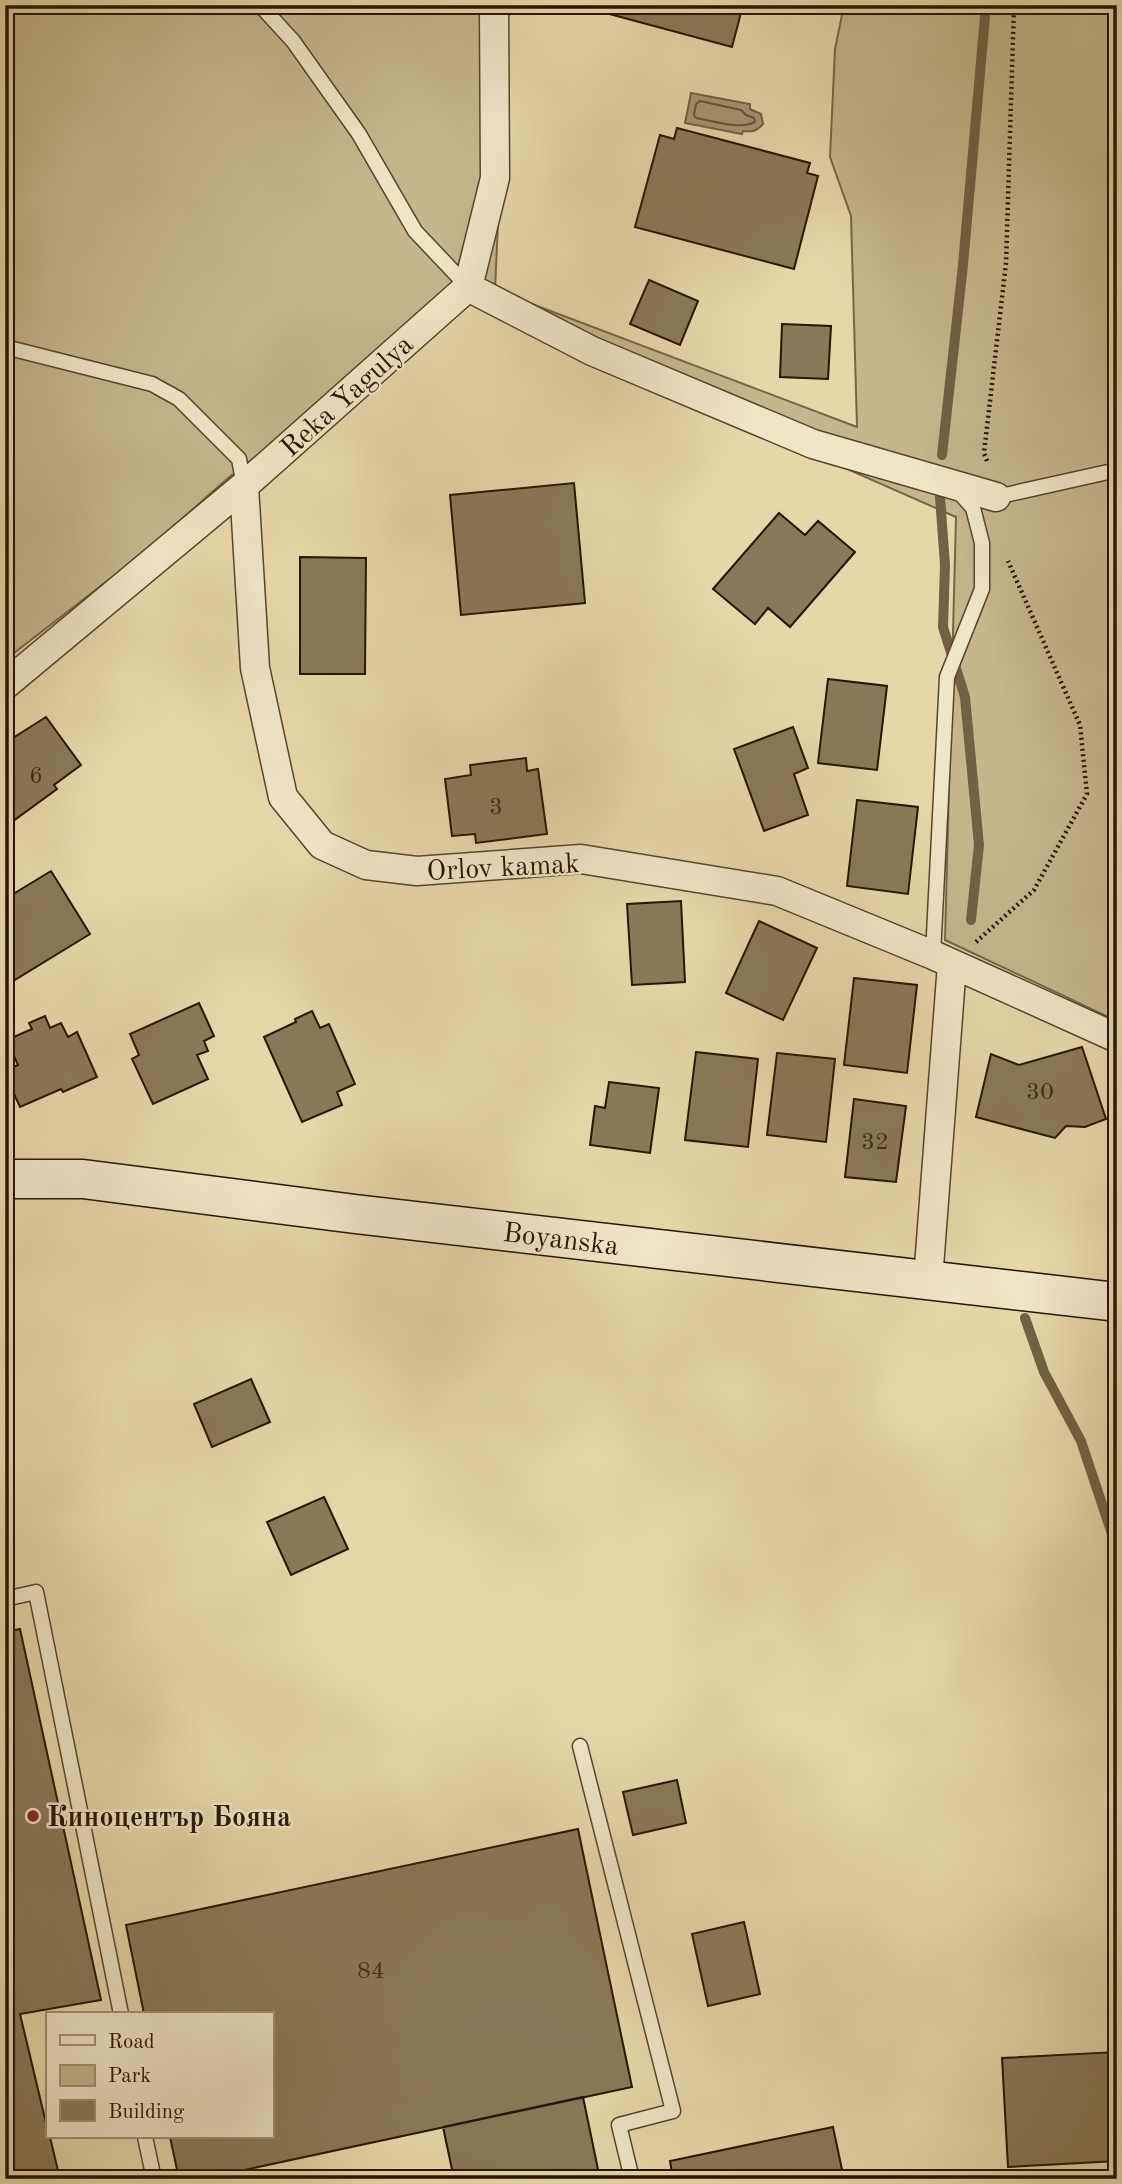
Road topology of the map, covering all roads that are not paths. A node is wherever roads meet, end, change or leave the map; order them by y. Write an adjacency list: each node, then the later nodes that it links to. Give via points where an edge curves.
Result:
1 (260, 5): 3 (lane, via 293,41 359,134 415,231)
2 (494, 5): 3 (street, via 495,178)
3 (468, 286): 6 (street, via 592,351 813,444); 7 (street, Reka Yagulya)
4 (5, 347): 7 (lane, via 152,384 179,399 239,458)
5 (1117, 470): 8 (lane)
6 (952, 484): 8 (street); 10 (lane, via 973,508 982,543 982,589 947,677)
7 (244, 486): 9 (street, Reka Yagulya); 10 (street, Orlov kamak, via 255,668 266,720 283,797 322,845 366,865 417,871 581,859 777,891)
8 (996, 497)
9 (5, 685)
10 (942, 960): 11 (street, Orlov kamak); 13 (street)
11 (1117, 1038)
12 (5, 1179): 13 (main road, Boyanska, via 83,1179)
13 (928, 1280): 14 (main road, Boyanska)
14 (1117, 1302)
15 (5, 1599): 17 (lane, via 36,1592)
16 (580, 1746): 20 (lane, via 673,2111 619,2125)
17 (121, 2012)
18 (145, 2138): 19 (lane)
19 (154, 2179)
20 (632, 2179)

